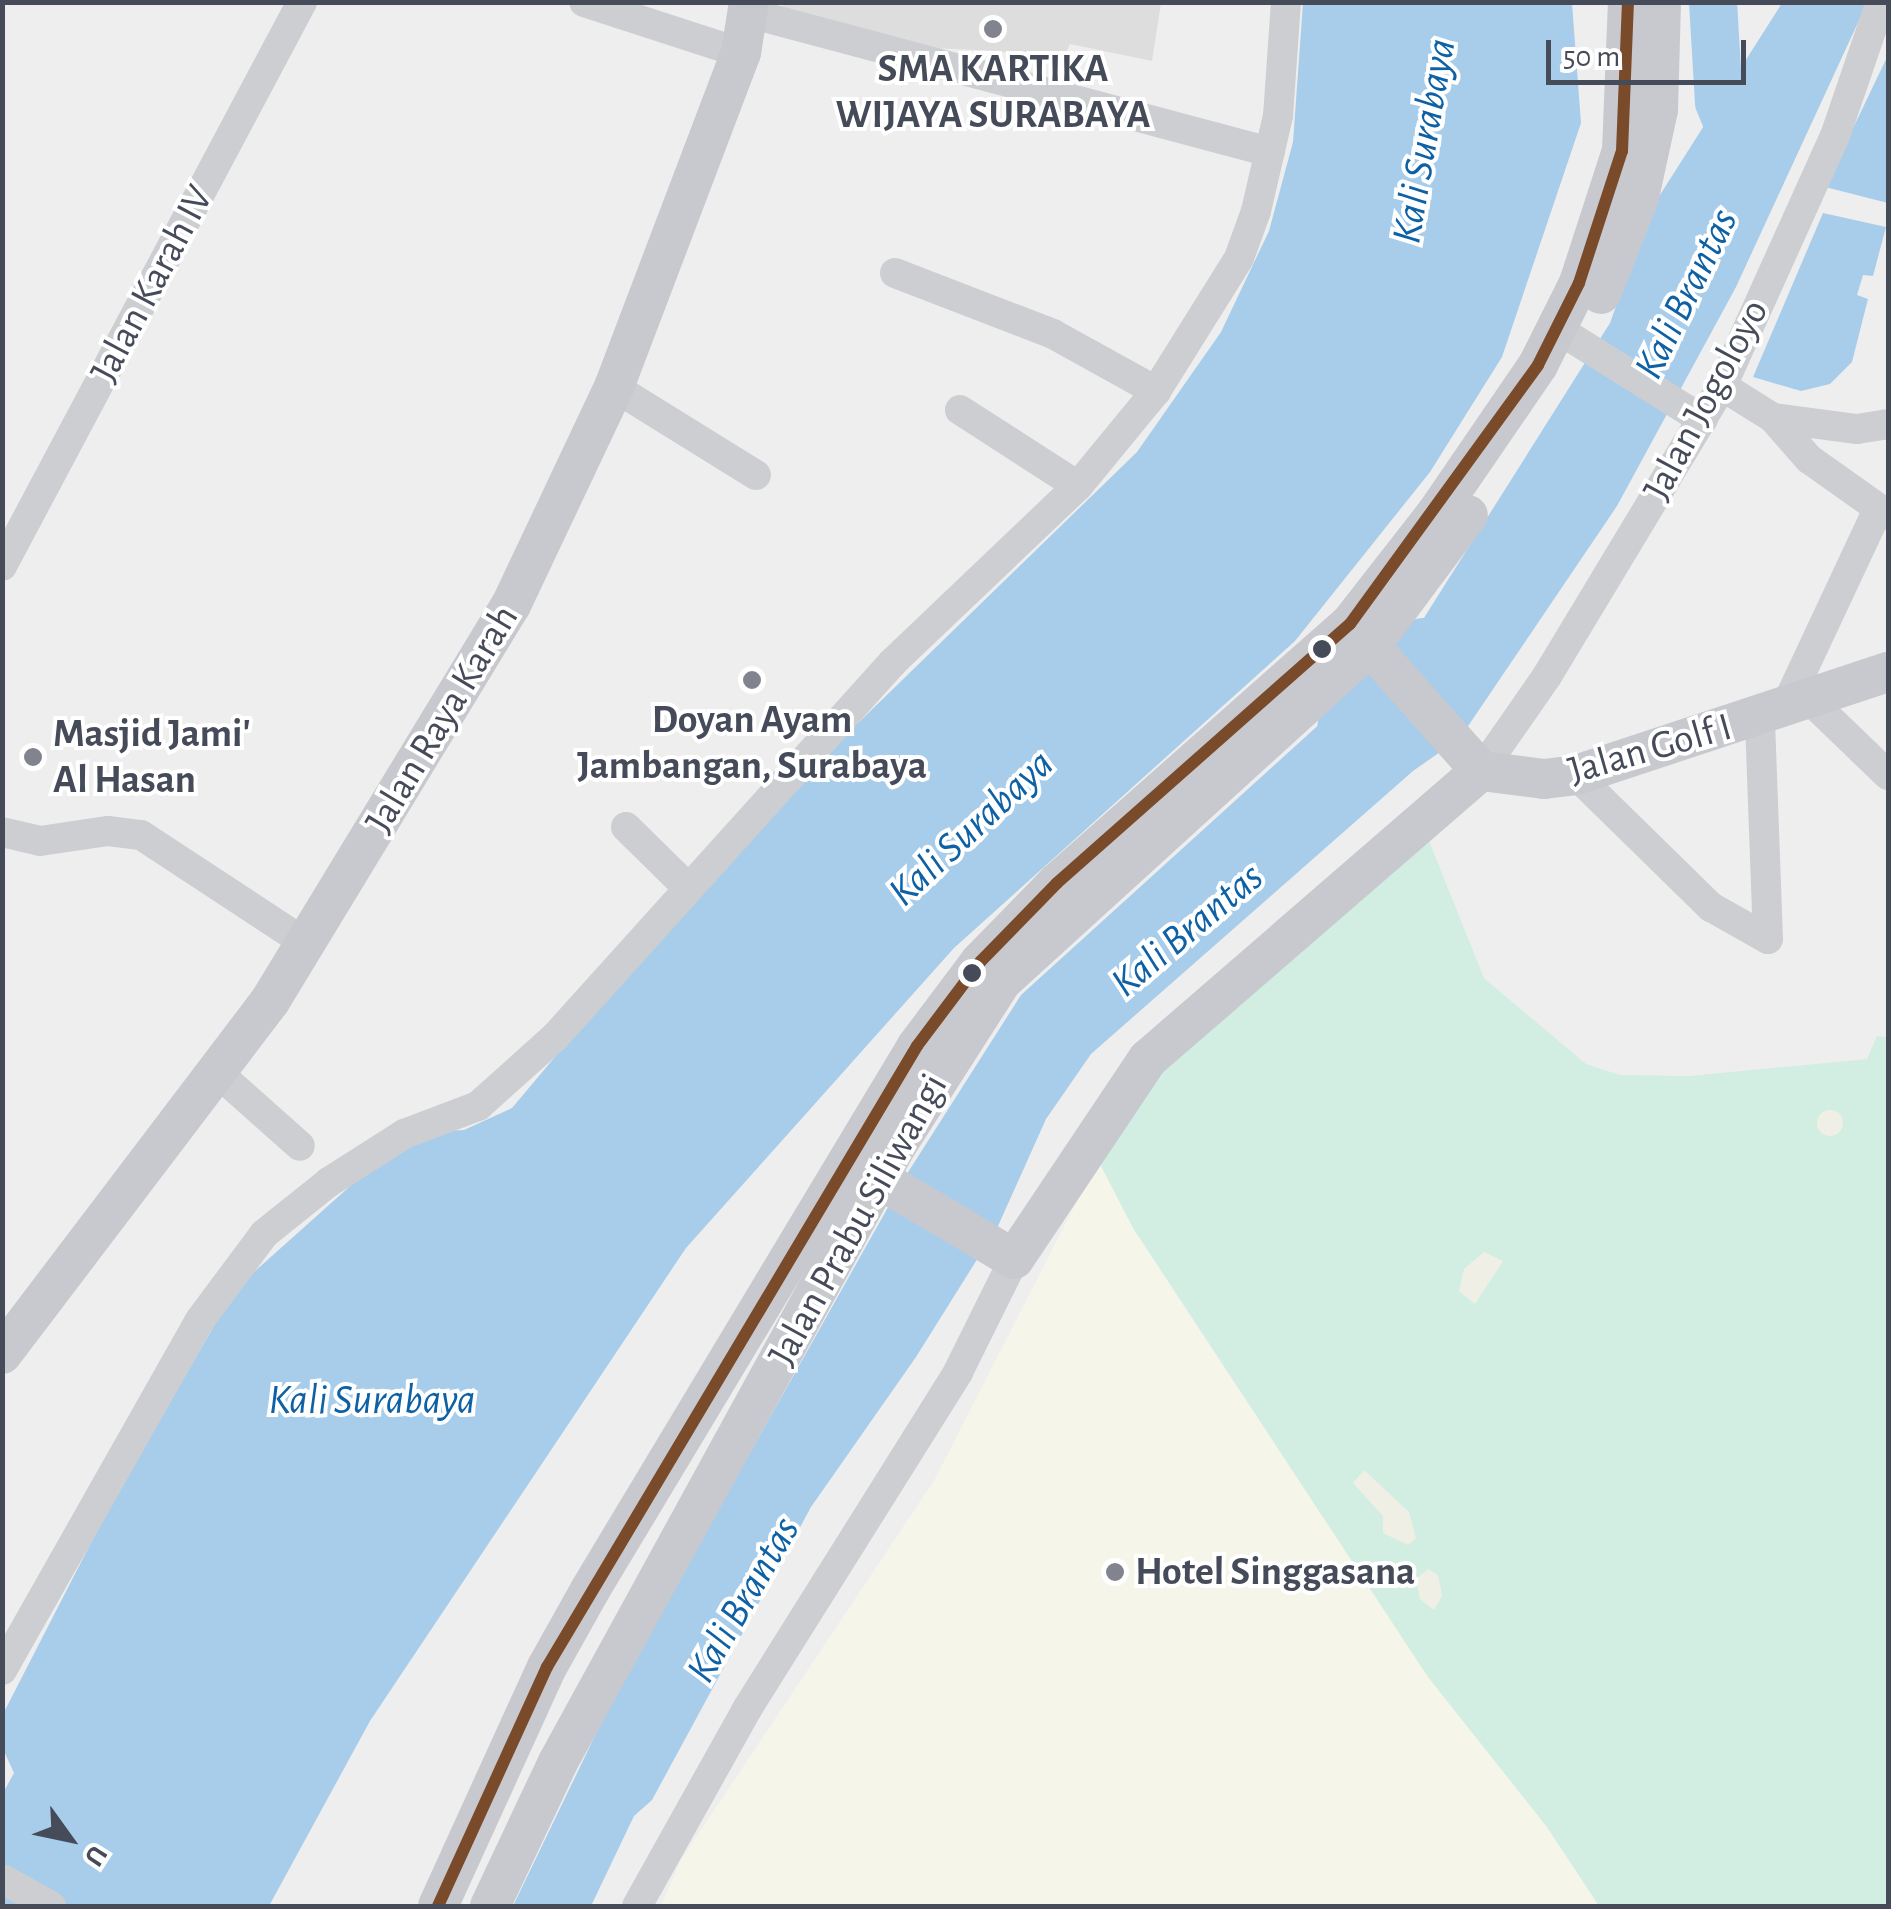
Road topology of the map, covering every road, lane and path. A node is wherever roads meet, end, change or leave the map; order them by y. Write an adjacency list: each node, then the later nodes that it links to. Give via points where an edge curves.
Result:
1 (302, 2): 22 (street, Jalan Karah IV)
2 (584, 2): 8 (street)
3 (1286, 2): 9 (street)
4 (1628, 2): 11 (main road, Jalan Prabu Siliwangi, via 1622,151 1579,283)
5 (1660, 2): 11 (main road, Jalan Prabu Siliwangi, via 1658,110 1639,197)
6 (1881, 2): 13 (street, Jalan Jogoloyo, via 1835,136)
7 (749, 8): 8 (main road, Jalan Raya Karah); 9 (street)
8 (741, 53): 12 (main road, Jalan Raya Karah)
9 (1270, 152): 14 (street, via 1238,258)
10 (894, 273): 14 (street, via 1062,338)
11 (1575, 340): 16 (street); 23 (main road, Jalan Prabu Siliwangi, via 1460,528)
12 (614, 386): 19 (street); 32 (main road, Jalan Raya Karah, via 511,605)
13 (1722, 386): 16 (street, Jalan Jogoloyo); 17 (street)
14 (1156, 391): 20 (street)
15 (960, 410): 20 (street)
16 (1693, 414): 26 (street, Jalan Jogoloyo, via 1547,676)
17 (1773, 418): 18 (street, via 1857,428); 21 (street, via 1809,459)
18 (1888, 424)
19 (756, 475)
20 (1078, 486): 31 (street, via 894,662)
21 (1883, 512): 25 (street)
22 (2, 566)
23 (1370, 645): 26 (main road); 35 (main road, Jalan Prabu Siliwangi, via 1002,981)
24 (1881, 682): 25 (main road, Jalan Golf I)
25 (1785, 709): 27 (main road, Jalan Golf I); 27 (street, via 1762,884 1771,931 1765,939 1711,907); 28 (street)
26 (1473, 764): 27 (main road, Jalan Golf I, via 1544,779); 36 (main road, via 1148,1058)
27 (1576, 775)
28 (1888, 775)
29 (626, 828): 31 (street)
30 (2, 832): 32 (street, via 40,841 108,831 141,835)
31 (687, 887): 39 (street, via 497,1092 389,1144 298,1204 254,1246 200,1320)
32 (307, 944): 33 (main road, Jalan Raya Karah)
33 (219, 1074): 34 (street); 37 (main road, Jalan Raya Karah)
34 (300, 1146)
35 (872, 1175): 36 (main road); 38 (main road, Jalan Prabu Siliwangi); 40 (main road, Jalan Prabu Siliwangi)
36 (1004, 1253): 45 (street, via 958,1372 747,1709)
37 (2, 1354)
38 (547, 1667): 40 (main road, via 572,1668); 43 (main road, Jalan Prabu Siliwangi)
39 (2, 1670)
40 (592, 1699): 44 (main road, Jalan Prabu Siliwangi)
41 (2, 1879): 42 (street)
42 (52, 1906)
43 (438, 1906)
44 (490, 1906)
45 (638, 1906)

